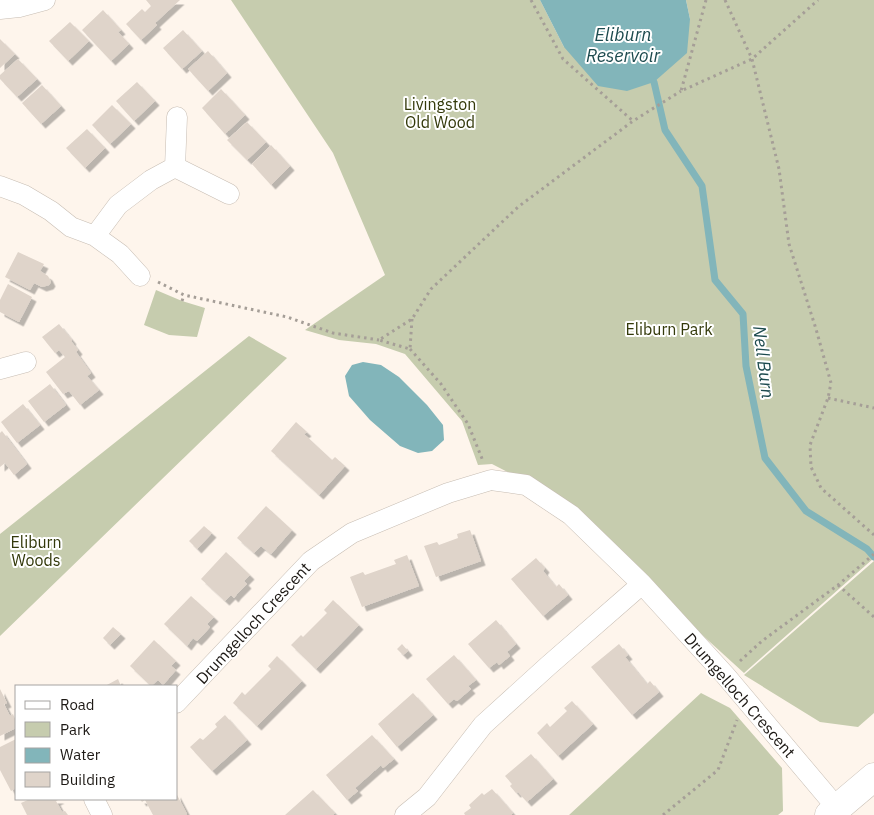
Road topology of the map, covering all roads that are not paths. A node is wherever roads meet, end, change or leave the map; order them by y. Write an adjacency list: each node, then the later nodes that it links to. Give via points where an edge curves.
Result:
1 (45, 0): 2 (street)
2 (0, 10)
3 (177, 117): 4 (street)
4 (175, 167): 6 (street); 7 (street, via 151,180 118,206)
5 (0, 186): 7 (street, via 24,195 71,227)
6 (229, 194)
7 (95, 236): 8 (street, via 120,254)
8 (140, 276)
9 (26, 362): 10 (street)
10 (0, 369)
11 (642, 584): 12 (street, Drumgelloch Crescent, via 571,515 526,485 491,480 448,493 352,533 311,561); 15 (street, Drumgelloch Crescent, via 745,699); 17 (street, via 484,725 427,797)
12 (178, 702)
13 (874, 777): 15 (street)
14 (94, 800): 16 (street)
15 (833, 812)
16 (102, 815)
17 (406, 815)

